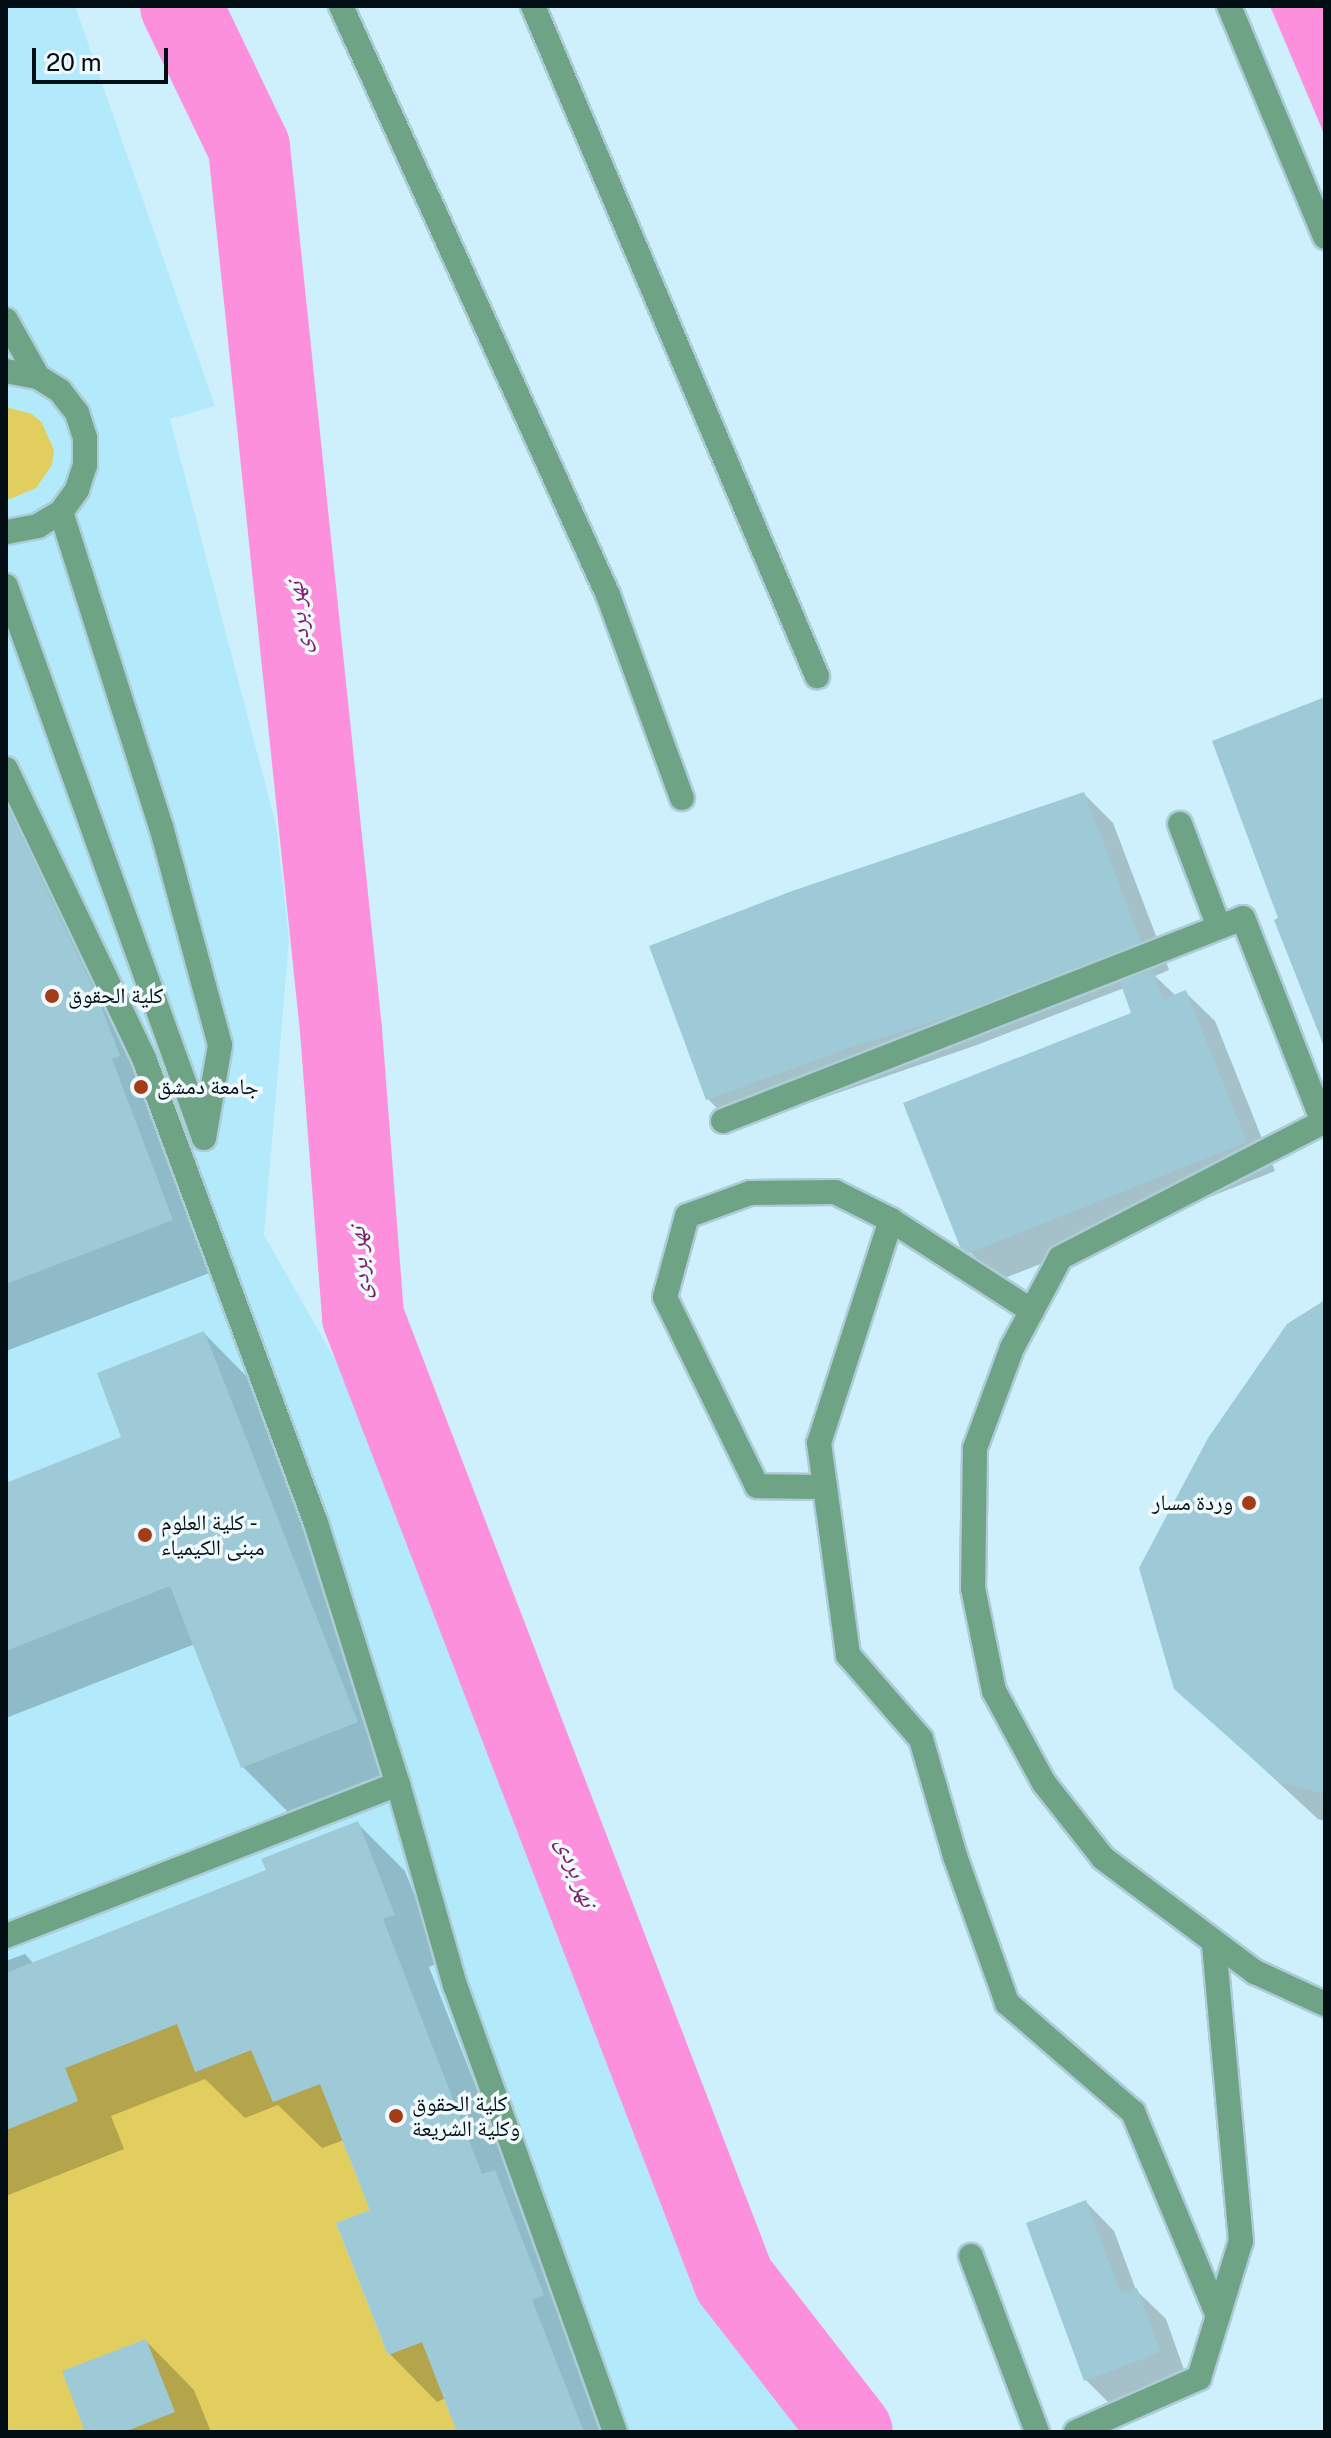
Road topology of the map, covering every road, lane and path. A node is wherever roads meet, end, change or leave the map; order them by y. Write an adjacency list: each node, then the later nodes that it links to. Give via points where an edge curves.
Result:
1 (341, 6): 13 (lane, via 608,595)
2 (533, 6): 11 (lane)
3 (1229, 6): 4 (lane)
4 (1325, 237)
5 (6, 320): 7 (lane)
6 (6, 371): 7 (lane)
7 (38, 377): 8 (lane, via 60,391 77,413 85,438 85,465 77,490)
8 (61, 512): 9 (lane, via 38,526); 10 (lane, via 161,827 220,1045 204,1138)
9 (6, 532)
10 (6, 586)
11 (817, 676)
12 (6, 769): 21 (lane, via 145,1061 316,1523)
13 (682, 798)
14 (1180, 824): 15 (lane)
15 (1219, 927): 16 (lane); 17 (lane, via 1243,918)
16 (723, 1121)
17 (1324, 1122): 19 (lane, via 1060,1258)
18 (891, 1220): 19 (lane); 20 (lane, via 819,1443); 20 (lane, via 835,1192 750,1193 687,1216 665,1297 757,1486)
19 (1032, 1311): 23 (lane, via 1012,1348 975,1448 973,1588 994,1691 1044,1783 1103,1858)
20 (825, 1487): 26 (lane, via 848,1655 921,1739 1007,2003 1133,2112)
21 (398, 1784): 22 (lane); 27 (lane, via 455,1985)
22 (6, 1936)
23 (1214, 1943): 24 (lane, via 1255,1972); 26 (lane, via 1241,2241)
24 (1325, 2004)
25 (971, 2256): 28 (lane)
26 (1218, 2316): 29 (lane, via 1199,2378)
27 (615, 2432)
28 (1037, 2432)
29 (1076, 2432)

